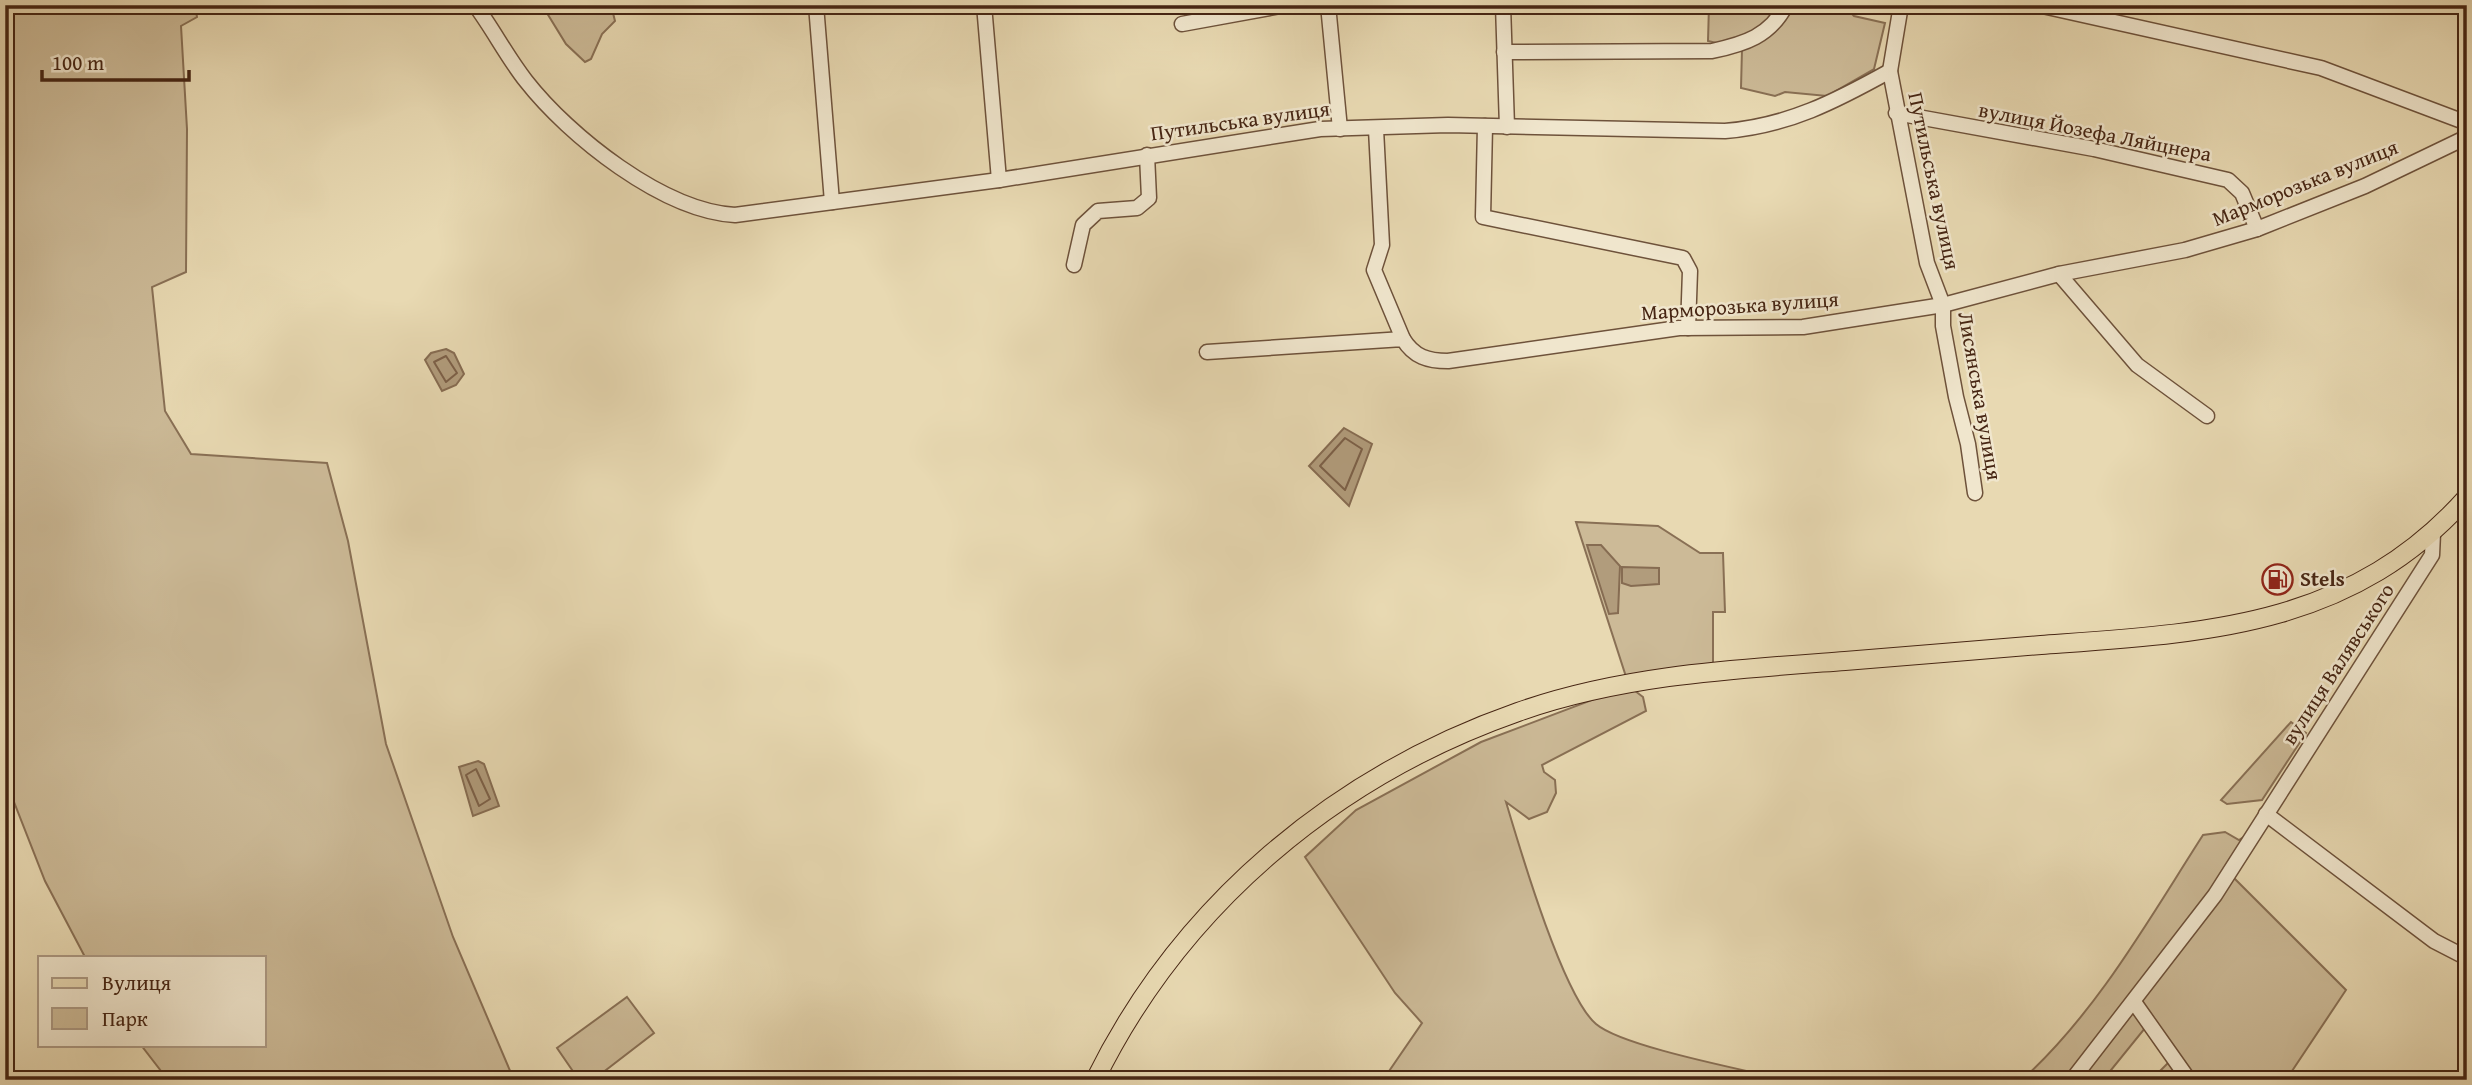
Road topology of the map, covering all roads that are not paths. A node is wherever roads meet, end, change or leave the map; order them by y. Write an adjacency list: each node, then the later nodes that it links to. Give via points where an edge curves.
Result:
1 (475, 5): 22 (street, Путильська вулиця, via 526,81 560,118 663,192 704,210 734,215)
2 (816, 5): 22 (street)
3 (984, 5): 21 (street)
4 (1286, 5): 10 (street)
5 (1328, 5): 17 (street)
6 (1503, 5): 11 (street)
7 (1786, 5): 11 (street, via 1777,23 1746,44 1712,51)
8 (1901, 5): 12 (street)
9 (2038, 5): 14 (street, via 2321,68)
10 (1182, 24)
11 (1504, 52): 16 (street)
12 (1890, 71): 13 (street, Путильська вулиця); 16 (street, Путильська вулиця, via 1854,91 1763,128)
13 (1896, 113): 23 (street, вулиця Йозефа Ляйцнера, via 2094,149 2228,180 2242,193); 26 (street, Путильська вулиця, via 1927,263)
14 (2467, 122)
15 (1485, 126): 16 (street, Путильська вулиця); 18 (street, Путильська вулиця); 27 (street, via 1483,217 1683,258 1690,271)
16 (1507, 127)
17 (1340, 129): 18 (street, Путильська вулиця); 20 (street, Путильська вулиця)
18 (1376, 129): 28 (street, via 1382,245 1374,270)
19 (2467, 137): 23 (street, Марморозька вулиця, via 2365,186)
20 (1147, 155): 21 (street, Путильська вулиця); 24 (street, via 1149,198 1137,208 1098,211 1083,225)
21 (999, 180): 22 (street, Путильська вулиця)
22 (832, 202)
23 (2257, 229): 25 (street, Марморозька вулиця, via 2185,250)
24 (1074, 265)
25 (2059, 274): 26 (street, Марморозька вулиця); 30 (street, via 2137,365)
26 (1943, 305): 27 (street, Марморозька вулиця, via 1803,327); 31 (street, Лисянська вулиця, via 1945,338)
27 (1688, 328): 28 (street, Марморозька вулиця, via 1448,361 1428,361 1409,349)
28 (1403, 339): 29 (street)
29 (1207, 352)
30 (2207, 416)
31 (1975, 494)
32 (2467, 497): 33 (main road)
33 (2434, 533): 34 (street, вулиця Валявського, via 2432,555); 37 (main road, via 2382,572 2340,592 2289,612 2187,632 1716,670 1604,689 1520,711 1442,743 1370,780 1254,866 1205,915 1109,1050)
34 (2266, 814): 35 (street, via 2434,941); 36 (street, вулиця Валявського, via 2215,895)
35 (2467, 958)
36 (2134, 1002): 38 (street, вулиця Валявського); 39 (street)
37 (1094, 1080)
38 (2073, 1080)
39 (2189, 1080)

